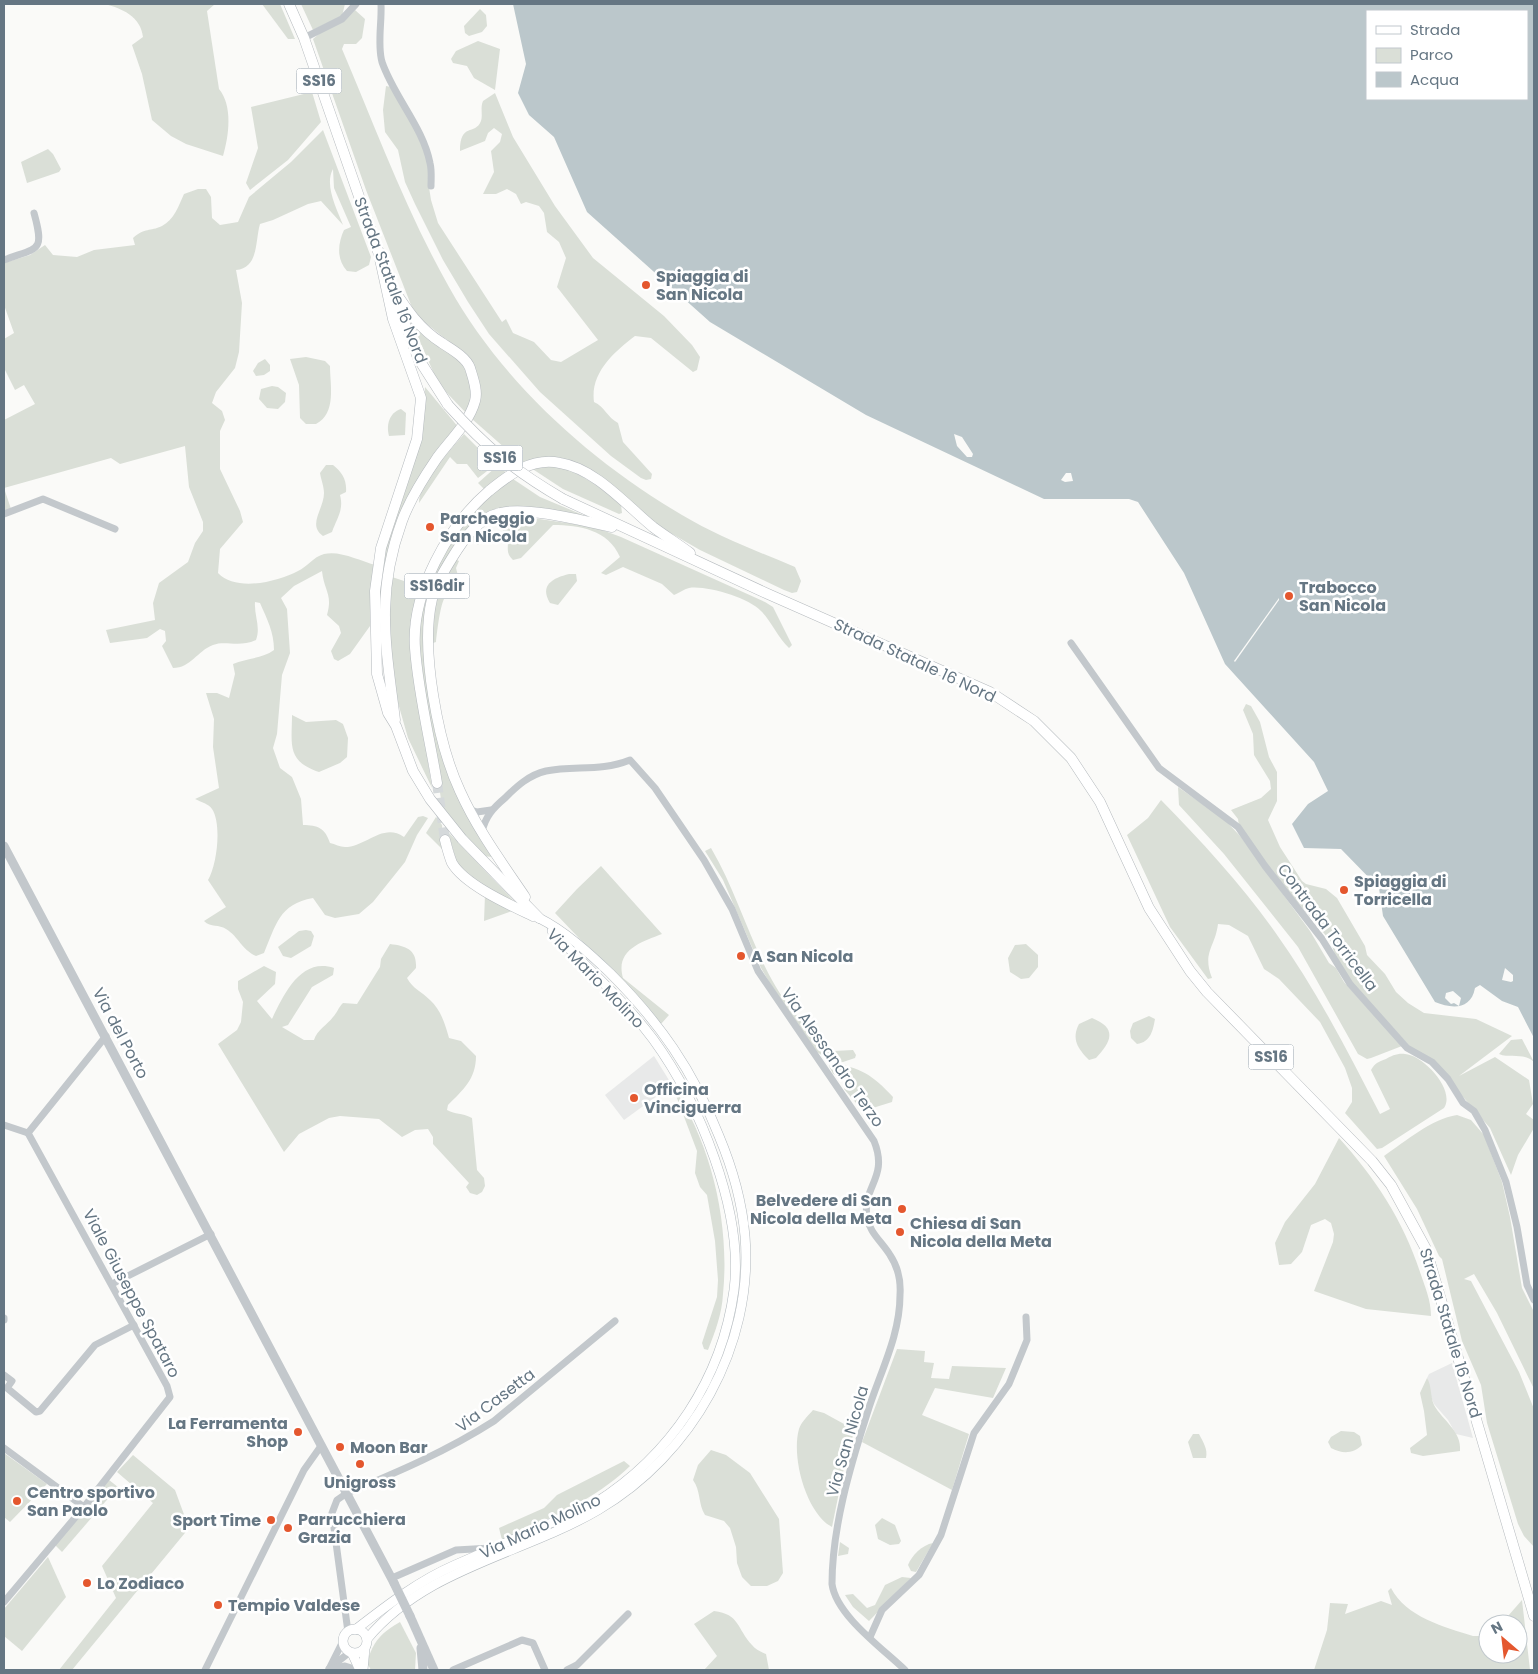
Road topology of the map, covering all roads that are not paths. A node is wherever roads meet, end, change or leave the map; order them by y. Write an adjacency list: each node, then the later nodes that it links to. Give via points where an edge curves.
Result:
1 (289, 4): 4 (main road, Strada Statale 16 Nord / SS16)
2 (356, 4): 4 (street, via 342,19)
3 (381, 4): 5 (street, via 382,60 426,151)
4 (304, 38): 7 (main road, Strada Statale 16 Nord / SS16)
5 (431, 186)
6 (34, 213): 8 (street, via 40,242 36,248)
7 (378, 250): 9 (main road, Strada Statale 16 Nord / SS16); 15 (main road, via 393,319 421,398 417,438 381,548 374,591 376,674 388,713)
8 (4, 260)
9 (390, 284): 12 (main road, Strada Statale 16 Nord / SS16, bridge, via 418,358 448,405 501,459 531,481); 15 (main road, via 412,319 469,365 476,389 476,400 470,413 418,488 402,520 392,557 385,590 384,633)
10 (4, 514): 11 (street, via 43,499)
11 (115, 528)
12 (628, 530): 13 (main road, Strada Statale 16 Nord / SS16); 17 (main road, SS16dir, via 542,514 500,513 476,526 445,568 432,598 427,646 441,733)
13 (707, 566): 16 (main road, SS16dir, via 580,470 562,463 543,461 529,464 505,478 480,500 449,539 435,561 422,597 415,647); 42 (main road, Strada Statale 16 Nord / SS16, via 990,692 1034,721 1071,758 1100,802 1149,908 1175,950 1207,992 1392,1185 1426,1249)
14 (1071, 643): 29 (street, Contrada Torricella, via 1159,768 1238,827 1264,866 1322,939 1350,984 1407,1048 1432,1062 1448,1079 1463,1103 1474,1112 1485,1130 1506,1182 1527,1285)
15 (396, 726): 22 (main road, SS16dir, via 413,771 430,799 462,839)
16 (438, 783)
17 (468, 809): 18 (street, via 477,812); 19 (main road, SS16dir)
18 (491, 810): 19 (street, Via Alessandro Terzo); 27 (street, Via Alessandro Terzo, via 522,782 545,771 614,766 630,760 640,771 704,860 732,909 758,971 874,1141 880,1164 866,1214 871,1229)
19 (482, 832): 22 (main road, SS16dir)
20 (445, 840): 22 (main road, SS16dir, via 452,863 461,874 508,904)
21 (4, 846): 23 (street, Via del Porto)
22 (539, 918): 38 (main road, Via Mario Molino / SS16dir, via 626,1005 654,1041 692,1106 712,1152 726,1197 733,1242 734,1288 723,1340 708,1382 684,1420 655,1455 593,1504); 47 (main road, Via Mario Molino / SS16dir, via 590,953 638,1002 663,1031 707,1105 738,1192 745,1237 744,1286 734,1338 717,1383 692,1424 661,1460 630,1488 597,1510 428,1588 390,1614)
23 (106, 1036): 25 (street); 26 (street, Via del Porto)
24 (4, 1125): 25 (street)
25 (28, 1133): 28 (street, Viale Giuseppe Spataro)
26 (211, 1234): 28 (street); 34 (street, Via del Porto)
27 (890, 1254): 45 (street, Via San Nicola, via 900,1284 897,1328 846,1483 832,1576 839,1606)
28 (112, 1284): 32 (street, Viale Giuseppe Spataro)
29 (1534, 1300)
30 (1026, 1317): 45 (street, via 1027,1340 1009,1384 974,1433 941,1535 919,1575 882,1610)
31 (615, 1320): 36 (street, Via Casetta, via 494,1422 437,1455)
32 (134, 1326): 33 (street, via 95,1345 40,1411 36,1412 7,1388 12,1382); 37 (street, Viale Giuseppe Spataro, via 170,1397)
33 (4, 1375)
34 (321, 1446): 36 (street, Via del Porto); 49 (street, via 304,1470)
35 (4, 1448): 37 (street)
36 (347, 1493): 39 (street, Via del Porto); 43 (street, Via Casetta, via 337,1500 332,1513)
37 (84, 1506): 40 (street, Viale Giuseppe Spataro)
38 (494, 1548): 39 (street, via 456,1550); 43 (main road, Via Mario Molino / SS16dir, via 419,1584)
39 (393, 1580): 44 (street, Via del Porto, bridge)
40 (4, 1602)
41 (628, 1614): 56 (street, via 577,1665)
42 (1534, 1616)
43 (351, 1631): 46 (main road); 47 (main road, via 364,1633)
44 (418, 1635): 52 (street); 53 (street)
45 (870, 1637): 57 (street, Via San Nicola)
46 (344, 1641): 48 (main road); 50 (street)
47 (366, 1644): 48 (main road, via 359,1652); 51 (main road)
48 (351, 1652): 50 (street); 51 (main road)
49 (205, 1670)
50 (328, 1670): 51 (street, via 346,1666)
51 (360, 1670)
52 (424, 1670): 53 (street)
53 (434, 1670)
54 (454, 1670): 55 (street, via 522,1640 533,1643)
55 (545, 1670)
56 (567, 1670)
57 (905, 1670)

